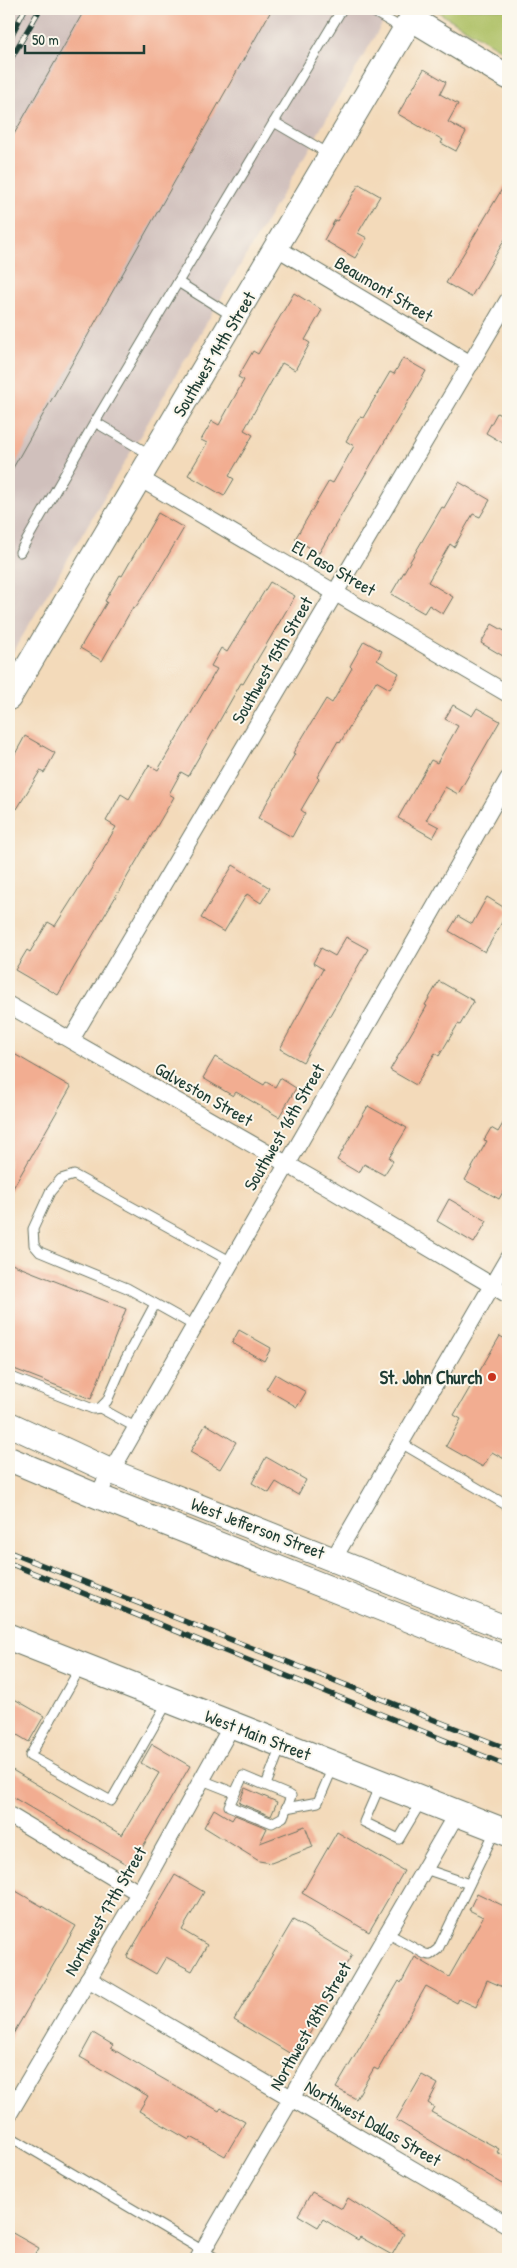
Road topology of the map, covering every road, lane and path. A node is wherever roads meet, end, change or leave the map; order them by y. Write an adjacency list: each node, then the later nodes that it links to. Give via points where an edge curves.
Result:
1 (342, 9): 5 (lane)
2 (370, 9): 3 (lane)
3 (411, 19): 4 (main road); 6 (main road, Southwest 14th Street)
4 (508, 77)
5 (274, 122): 6 (lane); 8 (lane)
6 (332, 156): 7 (main road, Southwest 14th Street)
7 (277, 248): 10 (main road, Southwest 14th Street); 11 (street, Beaumont Street)
8 (178, 282): 10 (lane); 12 (lane)
9 (508, 300): 11 (street, Southwest 15th Street)
10 (236, 318): 13 (main road, Southwest 14th Street)
11 (471, 364): 16 (street, Southwest 15th Street)
12 (95, 422): 13 (lane); 15 (lane)
13 (153, 456): 14 (main road, Southwest 14th Street)
14 (140, 478): 16 (street, El Paso Street); 18 (main road, Southwest 14th Street)
15 (20, 552)
16 (335, 592): 17 (street, El Paso Street); 21 (street, Southwest 15th Street)
17 (508, 694)
18 (9, 698)
19 (508, 779): 22 (street, Southwest 16th Street)
20 (9, 1005): 21 (street, Galveston Street)
21 (71, 1040): 22 (street, Galveston Street)
22 (286, 1164): 24 (street, Southwest 16th Street); 25 (street, Galveston Street)
23 (508, 1258): 25 (street)
24 (230, 1261): 27 (lane, via 74,1175 61,1179 50,1192 33,1229 34,1245 40,1252 127,1288); 28 (street, Southwest 16th Street)
25 (492, 1286): 26 (street, Galveston Street); 33 (street)
26 (508, 1295)
27 (155, 1304): 28 (lane); 30 (lane, via 107,1401)
28 (193, 1325): 32 (street, Southwest 16th Street)
29 (9, 1376): 30 (lane, via 93,1409)
30 (100, 1408): 32 (lane)
31 (9, 1424): 35 (main road, West Jefferson Street)
32 (135, 1427): 35 (street, Southwest 16th Street)
33 (401, 1444): 37 (lane); 38 (street)
34 (9, 1459): 36 (main road, West Jefferson Street)
35 (110, 1471): 36 (street, Southwest 16th Street); 38 (main road, West Jefferson Street)
36 (97, 1496): 41 (main road, West Jefferson Street)
37 (508, 1506)
38 (334, 1558): 39 (main road, West Jefferson Street)
39 (508, 1629)
40 (9, 1637): 42 (main road, West Main Street)
41 (508, 1659)
42 (82, 1666): 43 (main road, West Main Street); 43 (lane, via 30,1756 111,1801)
43 (169, 1700): 44 (main road, West Main Street)
44 (232, 1725): 45 (main road, West Main Street); 47 (street, Northwest 17th Street)
45 (282, 1744): 46 (main road, West Main Street); 49 (lane)
46 (334, 1765): 48 (main road, West Main Street); 52 (lane, via 318,1802)
47 (202, 1780): 50 (lane); 58 (street, Northwest 17th Street)
48 (381, 1783): 51 (main road, West Main Street); 51 (lane, via 364,1822 399,1839)
49 (266, 1785): 50 (lane, via 243,1776); 52 (lane, via 291,1796)
50 (235, 1793): 52 (lane, via 229,1806 272,1823 283,1817)
51 (422, 1799): 53 (main road, West Main Street)
52 (286, 1808)
53 (457, 1813): 55 (main road, West Main Street); 56 (street, Northwest 18th Street)
54 (9, 1815): 58 (street)
55 (502, 1831): 57 (lane)
56 (425, 1869): 57 (lane); 59 (street, Northwest 18th Street)
57 (469, 1884): 59 (lane, via 434,1953 425,1954)
58 (138, 1893): 60 (street, Northwest 17th Street)
59 (387, 1933): 61 (street, Northwest 18th Street)
60 (88, 1979): 61 (street, Northwest Dallas Street); 62 (street, Northwest 17th Street)
61 (291, 2098): 64 (street, Northwest Dallas Street); 65 (street, Northwest 18th Street)
62 (9, 2114)
63 (9, 2136): 65 (lane)
64 (508, 2225)
65 (206, 2256)

